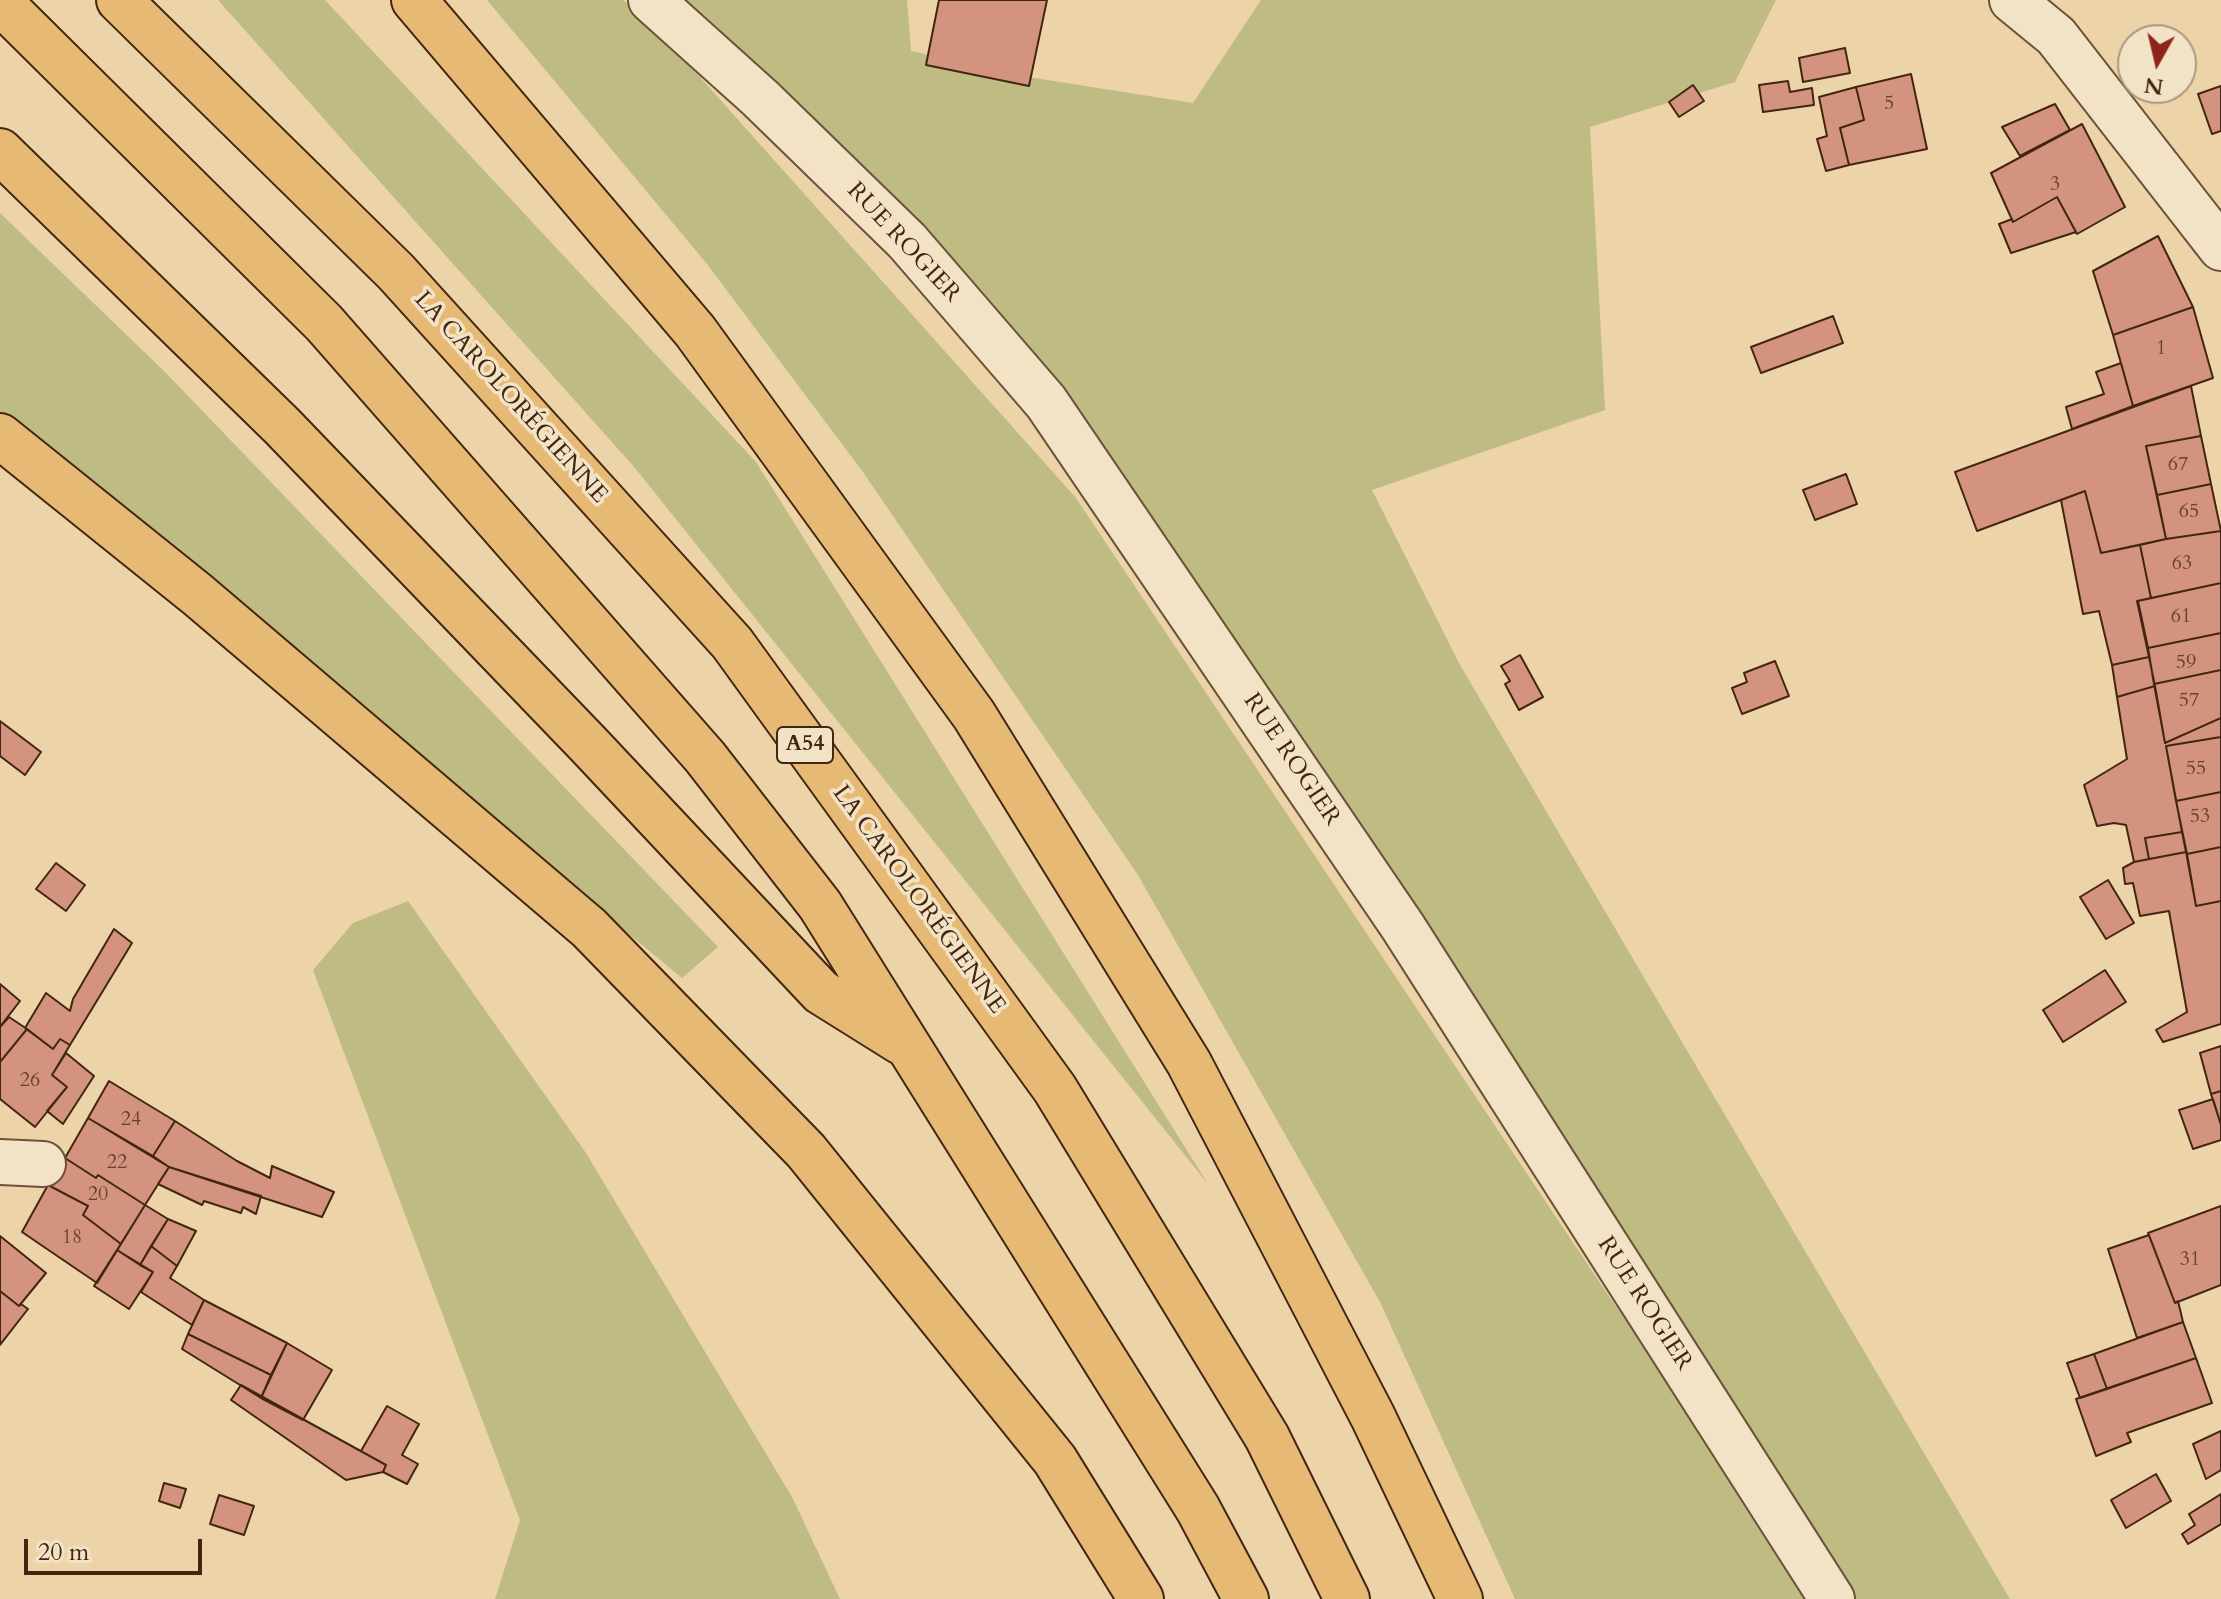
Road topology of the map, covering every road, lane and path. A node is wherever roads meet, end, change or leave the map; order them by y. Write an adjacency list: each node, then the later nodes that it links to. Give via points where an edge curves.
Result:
1 (119, 0): 14 (highway, LA CAROLORÉGIENNE / A54, via 396,272 732,643 1055,1089 1267,1437)
2 (414, 0): 15 (highway, via 695,331 974,715 1189,1063 1373,1417)
3 (651, 0): 16 (street, RUE ROGIER, via 907,241 1046,402 1403,927)
4 (2012, 0): 7 (street, via 2056,36)
5 (0, 2): 9 (highway, via 324,323 705,757 820,905)
6 (0, 151): 9 (highway, via 282,426 821,992)
7 (2221, 248)
8 (0, 436): 12 (highway, via 210,605 600,939 806,1151 1055,1460)
9 (910, 1048): 13 (highway, via 1198,1509)
10 (0, 1162): 11 (street)
11 (43, 1164)
12 (1141, 1599)
13 (1246, 1599)
14 (1347, 1599)
15 (1460, 1599)
16 (1832, 1599)

